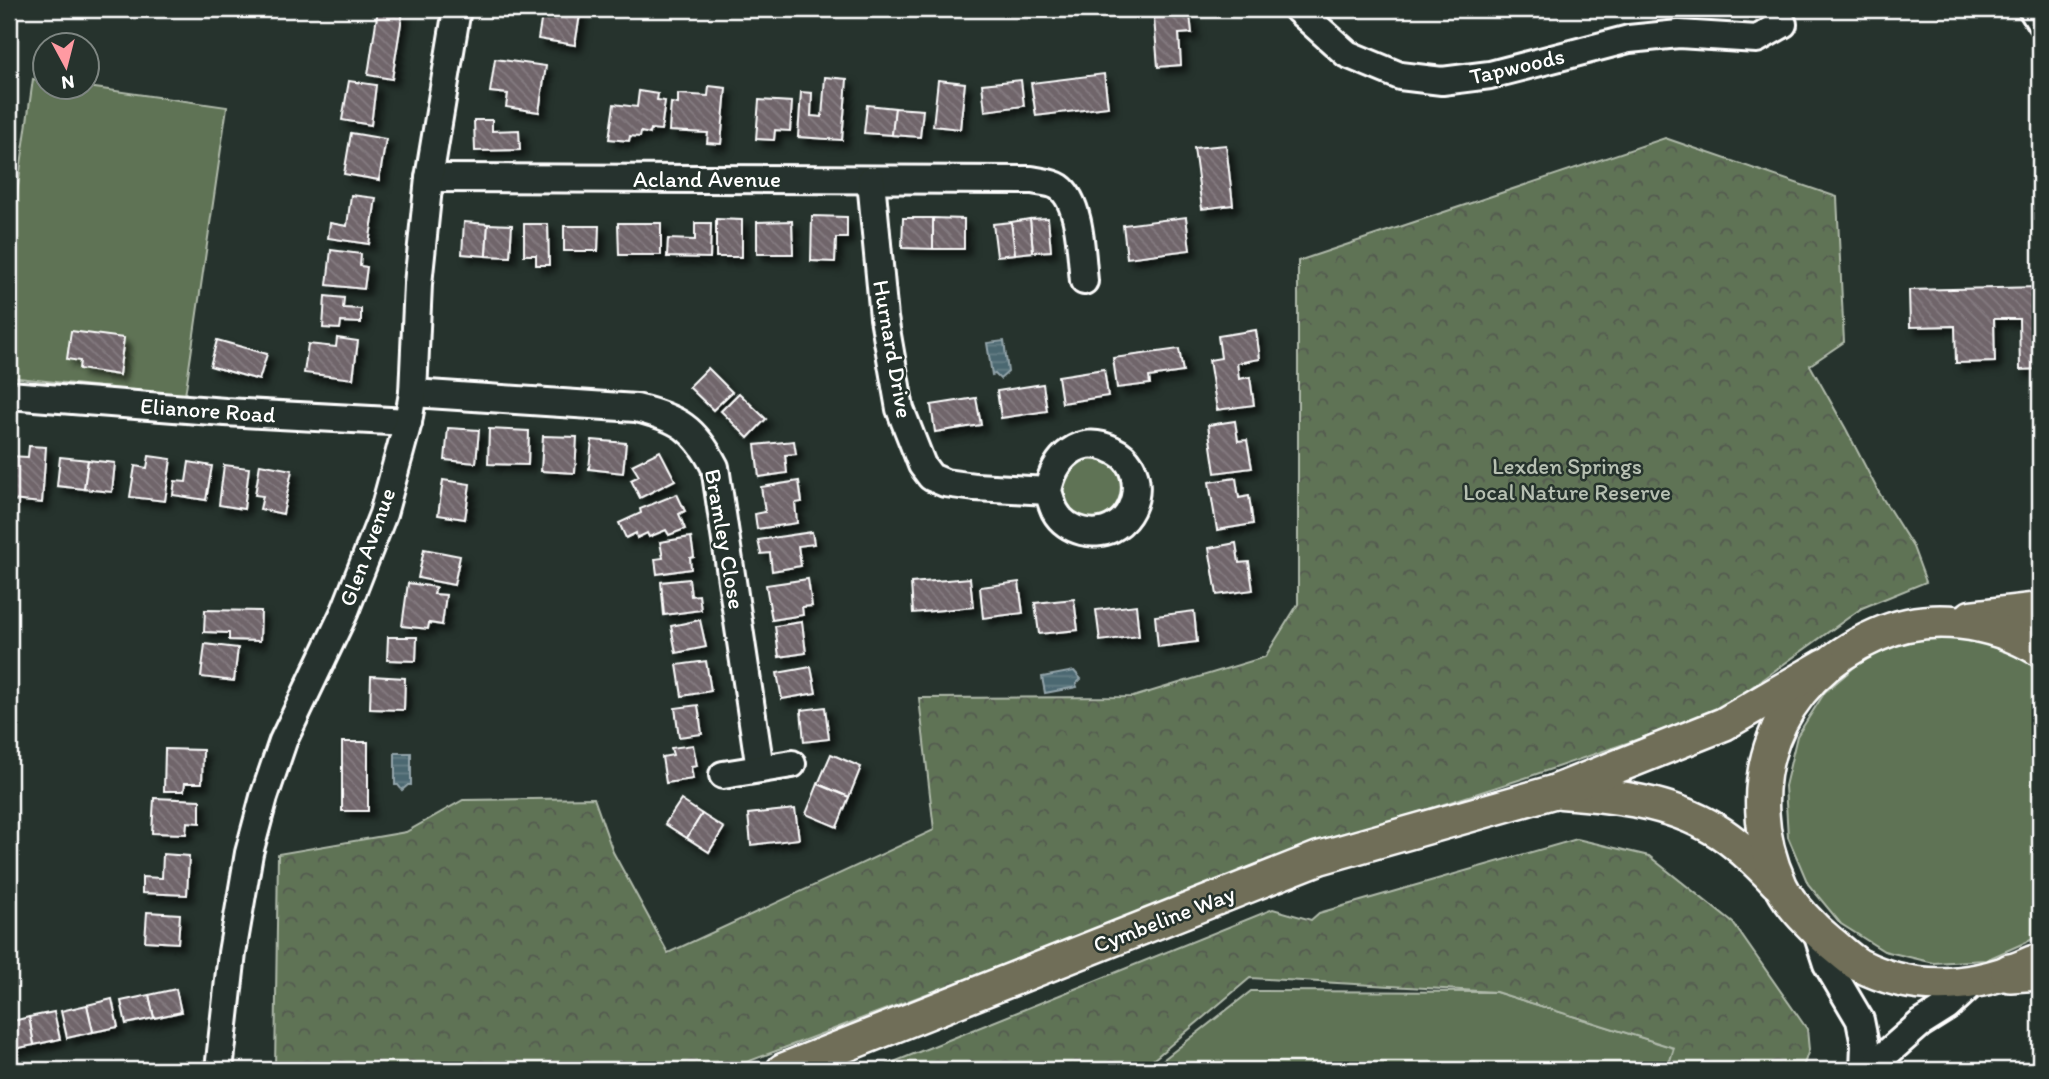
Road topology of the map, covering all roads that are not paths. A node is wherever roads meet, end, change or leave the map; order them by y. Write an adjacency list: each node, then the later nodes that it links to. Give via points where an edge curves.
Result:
1 (457, 9): 6 (street, Glen Avenue)
2 (1297, 9): 3 (street, Tapwoods, via 1347,54 1400,76 1442,82 1490,75 1629,39 1679,34 1757,39 1783,24)
3 (1775, 9)
4 (2032, 9): 5 (street)
5 (2040, 22)
6 (429, 178): 7 (street, Acland Avenue); 9 (street, Glen Avenue)
7 (871, 180): 8 (street, Acland Avenue, via 1032,180 1058,186 1070,198 1075,214); 12 (street, Hurnard Drive, via 884,318 900,409 922,465 931,477 945,483)
8 (1084, 281)
9 (412, 393): 11 (street, Glen Avenue); 18 (street, Bramley Close, via 636,408 686,426 703,444 715,467)
10 (9, 395): 11 (street, Elianore Road)
11 (408, 422): 25 (street, Glen Avenue, via 383,514 345,611 283,741 264,797 249,853)
12 (1048, 491)
13 (2040, 609): 14 (main road)
14 (1925, 622): 15 (main road, via 1992,628); 16 (main road, via 1887,630 1855,644)
15 (2040, 650)
16 (1825, 665): 20 (main road, Cymbeline Way, via 1724,724); 21 (main road, via 1794,699 1766,761 1762,817 1766,847)
17 (792, 764): 18 (street)
18 (760, 769): 19 (street)
19 (723, 775)
20 (1553, 792): 21 (main road, Cymbeline Way, via 1673,809 1717,830); 26 (main road, Cymbeline Way, via 1319,858)
21 (1783, 889): 22 (main road)
22 (1816, 930): 24 (main road, via 1858,964 1890,977 1927,985); 27 (street, via 1827,964 1860,1020 1866,1045)
23 (2030, 967): 24 (main road)
24 (1973, 983): 28 (street, via 1948,1007 1920,1024)
25 (213, 1069)
26 (783, 1070)
27 (1864, 1070)
28 (1872, 1070)

